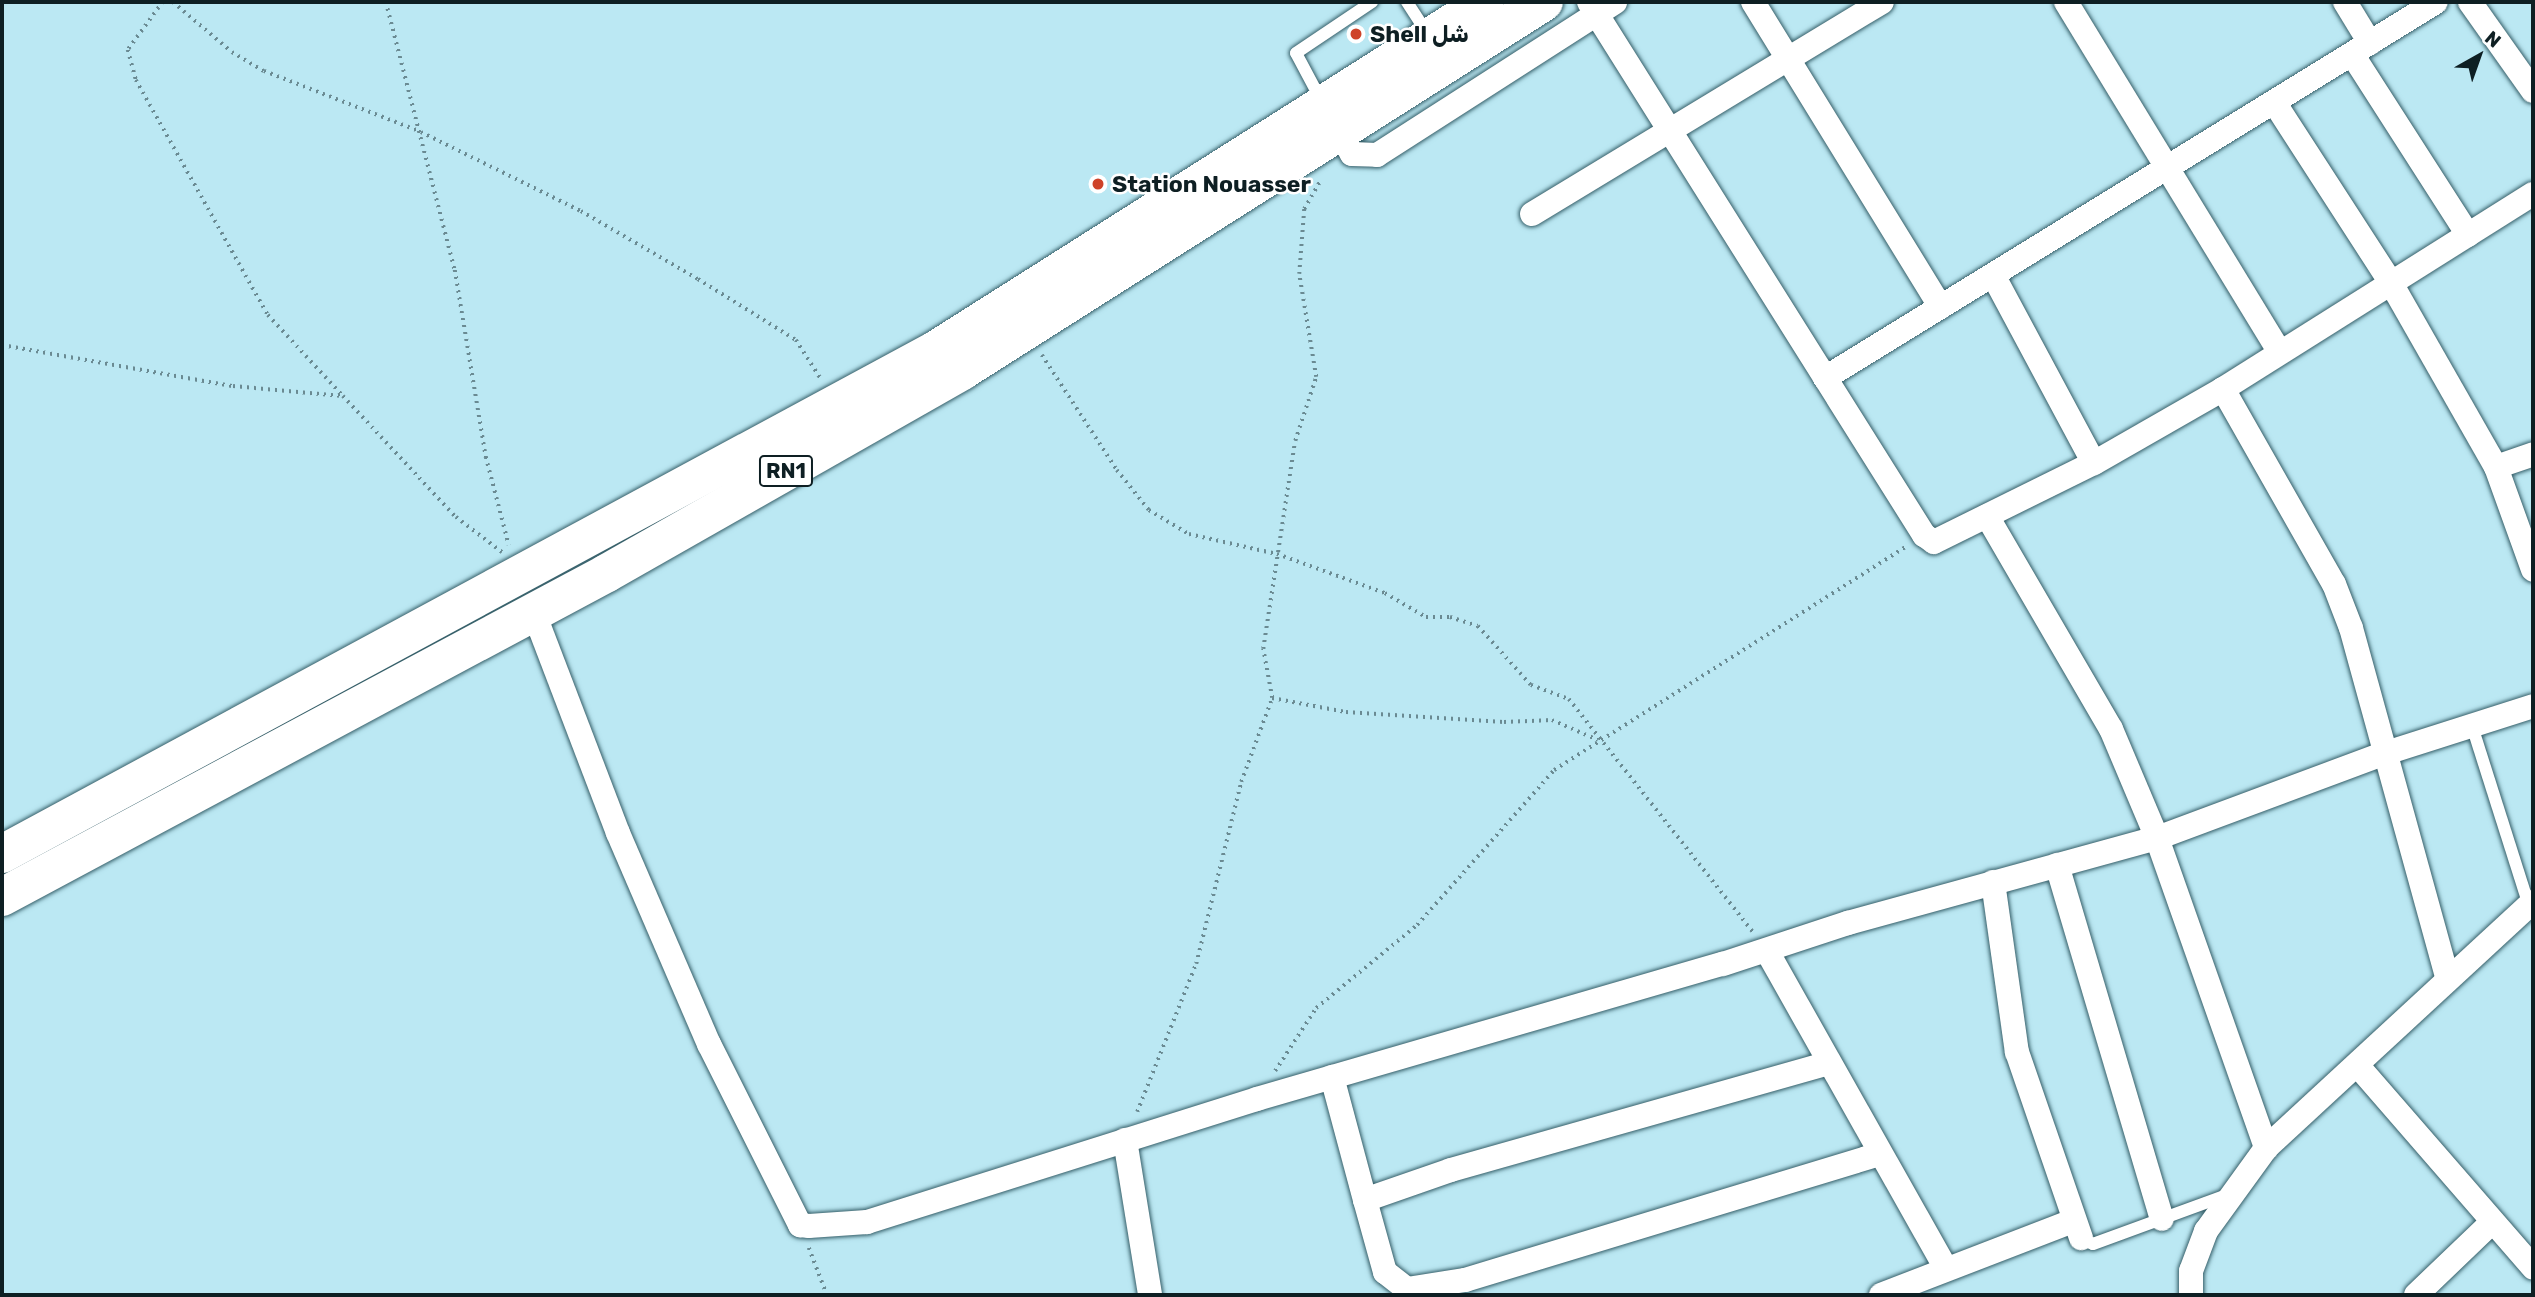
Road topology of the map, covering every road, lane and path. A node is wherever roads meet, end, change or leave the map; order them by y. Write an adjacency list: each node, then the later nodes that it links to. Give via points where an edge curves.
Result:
1 (163, 2): 35 (path, via 128,50 136,80 268,315)
2 (173, 2): 22 (path, via 232,52 264,71)
3 (386, 2): 22 (path)
4 (1372, 2): 20 (lane, via 1296,53)
5 (1407, 2): 16 (lane)
6 (1485, 2): 16 (highway, RN1)
7 (1544, 2): 16 (highway, RN1)
8 (1753, 2): 17 (street)
9 (1882, 2): 17 (street)
10 (2066, 2): 23 (street)
11 (2345, 2): 15 (street)
12 (2436, 2): 15 (street)
13 (2470, 2): 18 (street)
14 (1600, 6): 20 (street, via 1377,155 1356,156); 21 (street)
15 (2361, 48): 19 (street); 26 (street)
16 (1439, 50): 20 (highway, RN1)
17 (1787, 57): 21 (street); 29 (street)
18 (2533, 91)
19 (2274, 102): 23 (street); 28 (street)
20 (1335, 123): 30 (highway, RN1); 36 (highway, RN1); 42 (path, via 1304,209 1299,274 1316,377 1295,441)
21 (1667, 130): 25 (street); 33 (street)
22 (421, 132): 36 (path, via 581,211 796,340 820,376); 43 (path, via 455,270 486,457)
23 (2168, 167): 27 (street); 32 (street)
24 (2533, 194): 26 (street)
25 (1532, 214)
26 (2468, 235): 28 (street)
27 (1993, 275): 29 (street); 38 (street)
28 (2391, 283): 32 (street); 39 (street)
29 (1941, 307): 33 (street)
30 (1025, 331): 42 (path, via 1117,470 1149,510 1189,534); 45 (highway, RN1)
31 (2, 345): 35 (path, via 233,386)
32 (2280, 352): 34 (street)
33 (1825, 379): 41 (street)
34 (2223, 389): 38 (street); 50 (street, via 2334,584 2351,628)
35 (343, 396): 43 (path, via 456,517)
36 (833, 407): 43 (highway, RN1)
37 (2533, 454): 39 (street)
38 (2094, 463): 40 (street)
39 (2496, 467): 44 (street)
40 (1987, 516): 41 (street, via 1938,542); 51 (street, via 2111,729)
41 (1924, 535): 49 (path)
42 (1278, 554): 46 (path, via 1262,649); 49 (path, via 1384,593 1426,617 1450,617 1478,626 1531,685 1569,699)
43 (516, 570): 52 (highway, RN1)
44 (2533, 570)
45 (534, 612): 55 (highway, RN1); 70 (street, via 618,833 709,1044)
46 (1272, 698): 49 (path, via 1359,713 1504,722 1552,720); 63 (path, via 1241,782 1196,964)
47 (2533, 706): 48 (street)
48 (2472, 726): 50 (street); 56 (lane)
49 (1600, 741): 57 (path, via 1683,839); 62 (path, via 1554,770 1417,925 1316,1008)
50 (2383, 754): 51 (street); 58 (street)
51 (2157, 838): 53 (street); 64 (street)
52 (2, 854)
53 (2057, 865): 54 (street); 68 (street)
54 (1993, 882): 57 (street); 71 (street, via 2017,1052)
55 (2, 897)
56 (2531, 904): 58 (street)
57 (1767, 951): 59 (street); 61 (street)
58 (2448, 979): 60 (street)
59 (1829, 1063): 65 (street); 67 (street, via 1451,1170)
60 (2358, 1066): 64 (street); 69 (street)
61 (1332, 1077): 62 (street); 67 (street)
62 (1256, 1099): 63 (street)
63 (1125, 1140): 70 (street, via 867,1222); 75 (street)
64 (2266, 1148): 66 (street)
65 (1880, 1154): 67 (street, via 1465,1279 1407,1289 1385,1272); 73 (street)
66 (2231, 1194): 68 (lane); 77 (street, via 2197,1248)
67 (1365, 1200)
68 (2162, 1219): 71 (lane, via 2093,1244)
69 (2492, 1222): 72 (street); 78 (street)
70 (800, 1225): 74 (path)
71 (2077, 1229): 73 (street)
72 (2533, 1267)
73 (1946, 1269): 76 (street)
74 (827, 1295)
75 (1150, 1295)
76 (1881, 1295)
77 (2191, 1295)
78 (2416, 1295)

